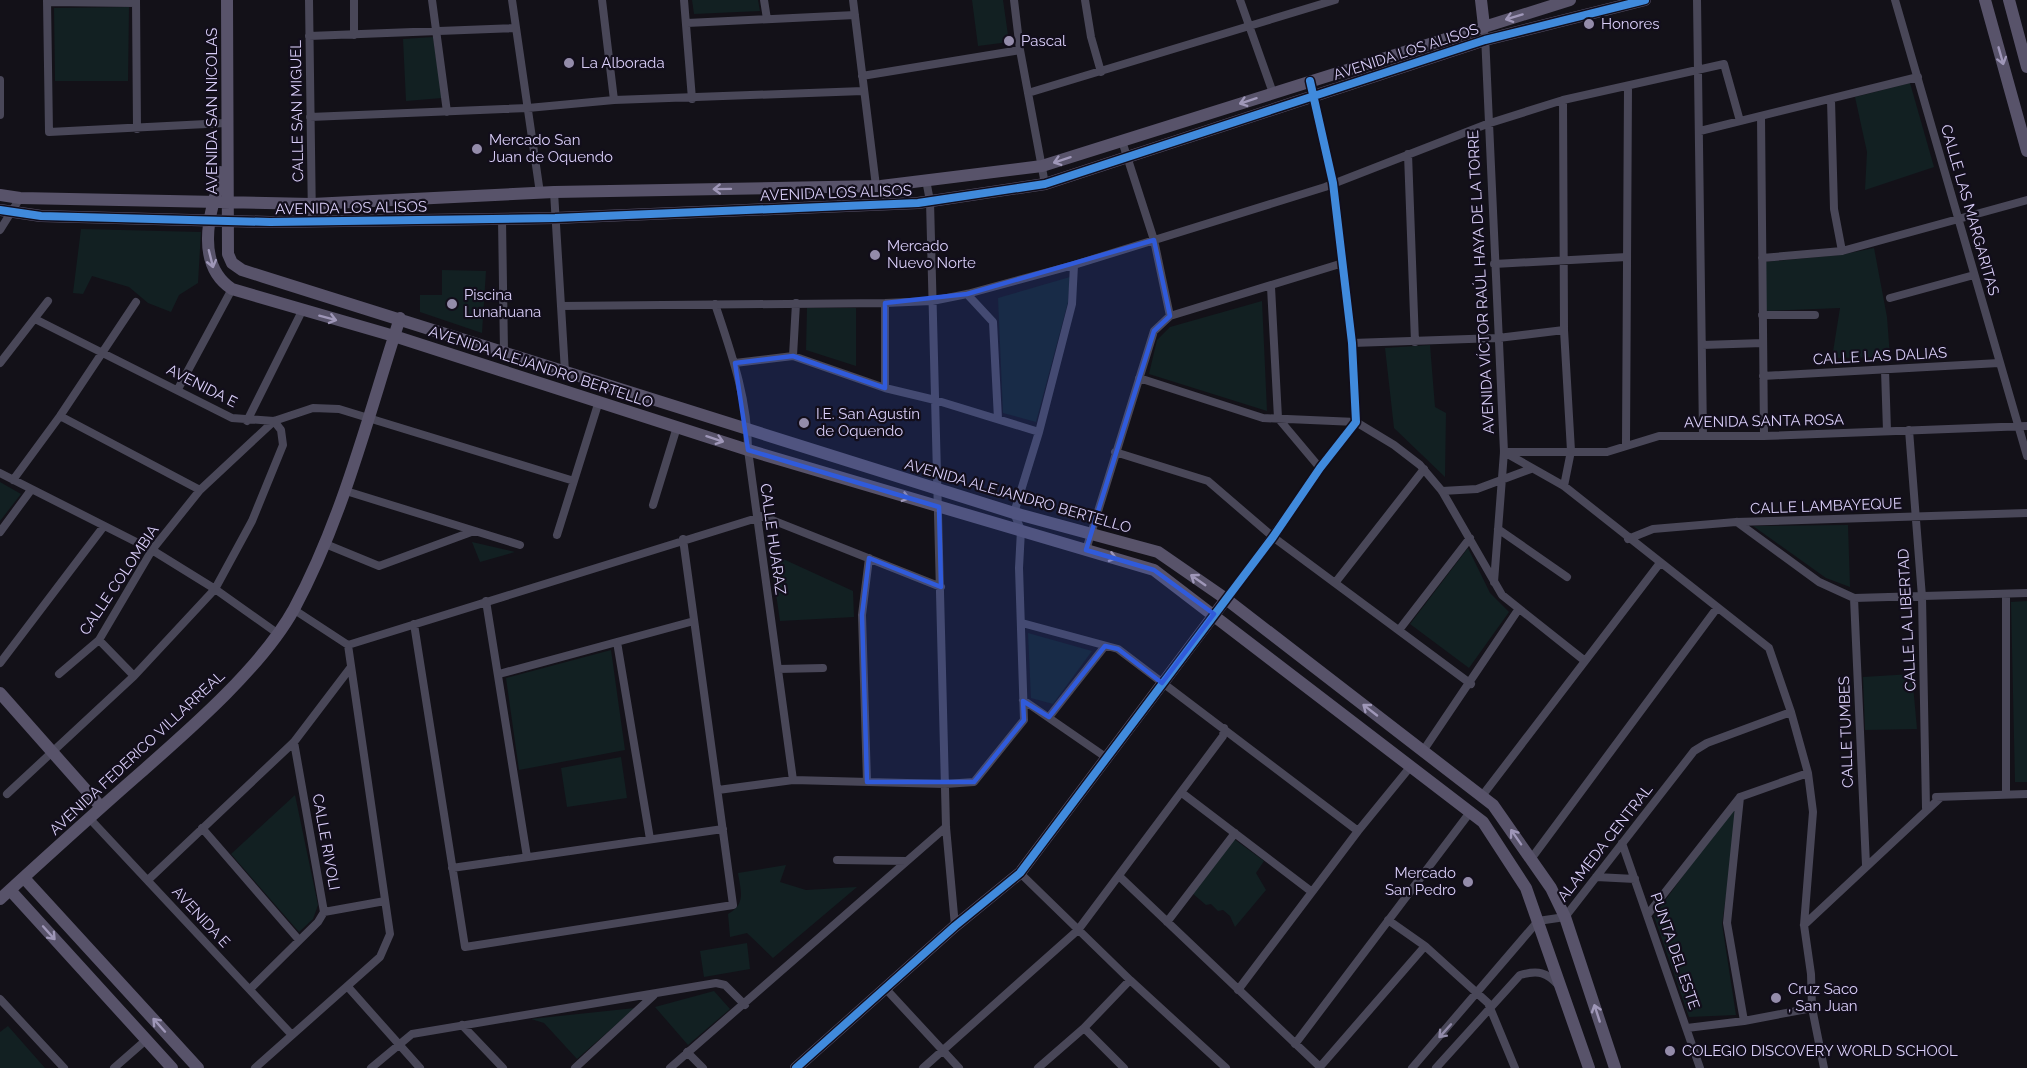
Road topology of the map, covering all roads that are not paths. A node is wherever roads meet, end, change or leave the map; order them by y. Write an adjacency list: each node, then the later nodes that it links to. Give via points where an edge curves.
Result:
1 (220, 0): 57 (street, AVENIDA SAN NICOLAS)
2 (227, 0): 57 (street, AVENIDA SAN NICOLAS)
3 (309, 0): 32 (street, CALLE SAN MIGUEL)
4 (354, 0): 31 (street)
5 (432, 0): 30 (street)
6 (512, 0): 28 (street)
7 (602, 0): 48 (street)
8 (684, 0): 26 (street)
9 (764, 0): 25 (street)
10 (853, 0): 24 (street)
11 (1014, 0): 34 (street)
12 (1085, 0): 37 (street)
13 (1240, 0): 29 (street)
14 (1335, 0): 29 (street)
15 (1481, 0): 27 (street, AVENIDA VÍCTOR RAÚL HAYA DE LA TORRE)
16 (1570, 0): 27 (street, AVENIDA LOS ALISOS, one-way to 27)
17 (1645, 0): 33 (street, AVENIDA LOS ALISOS)
18 (1697, 0): 36 (street)
19 (1895, 0): 39 (street, CALLE LAS MARGARITAS)
20 (1985, 0): 62 (street, one-way to 62)
21 (2008, 0): 35 (street)
22 (47, 1): 23 (street); 59 (street, via 49,132)
23 (136, 1): 59 (street)
24 (855, 15): 25 (street); 38 (street)
25 (767, 19): 26 (street)
26 (687, 24): 47 (street)
27 (1484, 26): 33 (street, AVENIDA VÍCTOR RAÚL HAYA DE LA TORRE); 41 (street, AVENIDA LOS ALISOS)
28 (516, 28): 30 (street); 51 (street)
29 (1249, 28): 37 (street); 45 (street)
30 (436, 33): 31 (street); 52 (street)
31 (354, 35): 32 (street)
32 (309, 36): 55 (street, CALLE SAN MIGUEL)
33 (1485, 40): 46 (street, AVENIDA LOS ALISOS); 58 (street, AVENIDA VÍCTOR RAÚL HAYA DE LA TORRE)
34 (1020, 50): 38 (street); 44 (street)
35 (2027, 67)
36 (1700, 68): 42 (street); 56 (street, via 1724,64); 60 (street)
37 (1101, 72): 44 (street)
38 (862, 76): 43 (street)
39 (1918, 77): 50 (street); 85 (street, CALLE LAS MARGARITAS)
40 (0, 80): 53 (street)
41 (1310, 81): 45 (street, AVENIDA LOS ALISOS); 46 (street)
42 (1628, 87): 49 (street); 92 (street)
43 (863, 91): 47 (street); 70 (street)
44 (1028, 93): 65 (street)
45 (1273, 93): 61 (street, AVENIDA LOS ALISOS, one-way to 61)
46 (1313, 96): 64 (street, AVENIDA LOS ALISOS); 68 (street)
47 (692, 99): 48 (street)
48 (614, 100): 51 (street)
49 (1563, 100): 58 (street); 94 (street)
50 (1831, 100): 54 (street); 91 (street, via 1834,209)
51 (528, 108): 52 (street); 72 (street)
52 (447, 112): 55 (street)
53 (0, 116)
54 (1761, 116): 56 (street); 93 (street)
55 (310, 117): 80 (street, CALLE SAN MIGUEL)
56 (1740, 121): 60 (street)
57 (223, 123): 59 (street); 67 (street, AVENIDA SAN NICOLAS)
58 (1487, 124): 63 (street); 96 (street, AVENIDA VÍCTOR RAÚL HAYA DE LA TORRE)
59 (137, 129)
60 (1700, 131): 122 (street)
61 (1122, 141): 64 (street); 65 (street, AVENIDA LOS ALISOS, one-way to 65)
62 (2027, 151)
63 (1408, 154): 68 (street); 119 (street)
64 (1126, 158): 69 (street, AVENIDA LOS ALISOS); 90 (street)
65 (1042, 166): 66 (street, AVENIDA LOS ALISOS); 69 (street)
66 (926, 180): 70 (street, AVENIDA LOS ALISOS); 76 (street)
67 (223, 182): 77 (street, AVENIDA SAN NICOLAS); 78 (street, AVENIDA SAN NICOLAS); 79 (street, via 236,199)
68 (1333, 183): 90 (street); 95 (street)
69 (1045, 184): 76 (street, AVENIDA LOS ALISOS)
70 (876, 186): 71 (street, AVENIDA LOS ALISOS, one-way to 71)
71 (554, 192): 72 (street, AVENIDA LOS ALISOS); 83 (street)
72 (540, 193): 80 (street, AVENIDA LOS ALISOS)
73 (0, 195): 74 (street, AVENIDA LOS ALISOS)
74 (20, 198): 77 (street, AVENIDA LOS ALISOS); 82 (street)
75 (2027, 200): 85 (street)
76 (930, 201): 83 (street, AVENIDA LOS ALISOS); 104 (street)
77 (207, 203): 78 (street, AVENIDA LOS ALISOS); 86 (street, AVENIDA SAN NICOLAS)
78 (226, 204): 79 (street, AVENIDA LOS ALISOS); 87 (street, AVENIDA SAN NICOLAS)
79 (247, 204): 80 (street, AVENIDA LOS ALISOS)
80 (312, 204): 88 (street, CALLE SAN MIGUEL)
81 (0, 210): 82 (street, AVENIDA LOS ALISOS)
82 (13, 213): 86 (street, AVENIDA LOS ALISOS); 89 (street)
83 (555, 218): 84 (street, AVENIDA LOS ALISOS); 109 (street)
84 (502, 219): 88 (street, AVENIDA LOS ALISOS); 123 (street)
85 (1959, 219): 91 (street); 98 (street, CALLE LAS MARGARITAS)
86 (209, 222): 87 (street, AVENIDA LOS ALISOS); 100 (street, one-way to 100, via 210,262 218,278)
87 (228, 222): 88 (street, AVENIDA LOS ALISOS); 114 (street, AVENIDA ALEJANDRO BERTELLO, via 228,254 242,270)
88 (312, 222)
89 (0, 230)
90 (1154, 240): 97 (street); 113 (street)
91 (1842, 250): 93 (street)
92 (1628, 257): 94 (street); 152 (street)
93 (1762, 258): 111 (street)
94 (1562, 262): 96 (street); 116 (street)
95 (1342, 263): 99 (street); 120 (street)
96 (1494, 264): 118 (street, AVENIDA VÍCTOR RAÚL HAYA DE LA TORRE)
97 (1074, 265): 101 (street); 149 (street, via 1072,304)
98 (1974, 275): 102 (street); 128 (street, CALLE LAS MARGARITAS)
99 (1270, 287): 113 (street); 139 (street)
100 (232, 289): 110 (street, AVENIDA ALEJANDRO BERTELLO); 133 (street)
101 (967, 294): 104 (street); 140 (street, via 993,322)
102 (1890, 298)
103 (48, 301): 115 (street)
104 (932, 301): 107 (street); 135 (street)
105 (136, 302): 124 (street)
106 (796, 303): 107 (street); 108 (street); 125 (street)
107 (885, 303): 134 (street)
108 (715, 304): 109 (street); 127 (street, CALLE HUARAZ)
109 (561, 306): 130 (street)
110 (302, 311): 117 (street, AVENIDA ALEJANDRO BERTELLO, one-way to 117); 141 (street)
111 (1762, 315): 112 (street); 121 (street)
112 (1815, 315)
113 (1170, 316): 132 (street, via 1154,331)
114 (400, 318): 117 (street, AVENIDA FEDERICO VILLARREAL); 123 (street, AVENIDA ALEJANDRO BERTELLO)
115 (35, 319): 124 (street, AVENIDA E); 126 (street)
116 (1564, 330): 118 (street); 154 (street)
117 (394, 336): 136 (street, AVENIDA ALEJANDRO BERTELLO); 138 (street, AVENIDA FEDERICO VILLARREAL)
118 (1498, 338): 119 (street); 156 (street, AVENIDA VÍCTOR RAÚL HAYA DE LA TORRE)
119 (1415, 342): 120 (street)
120 (1352, 343): 143 (street)
121 (1763, 343): 122 (street); 131 (street)
122 (1702, 345): 150 (street)
123 (504, 352): 130 (street, AVENIDA ALEJANDRO BERTELLO)
124 (102, 353): 133 (street, AVENIDA E); 137 (street)
125 (793, 356): 127 (street); 134 (street)
126 (0, 363)
127 (735, 363): 146 (street, CALLE HUARAZ)
128 (1999, 363): 129 (street, CALLE LAS DALIAS); 144 (street, CALLE LAS MARGARITAS)
129 (1885, 370): 131 (street, CALLE LAS DALIAS); 148 (street)
130 (565, 372): 146 (street, AVENIDA ALEJANDRO BERTELLO)
131 (1763, 376): 151 (street)
132 (1139, 378): 139 (street, via 1263,418); 155 (street)
133 (178, 388): 141 (street, AVENIDA E, via 232,418)
134 (885, 388): 135 (street)
135 (935, 400): 140 (street); 166 (street)
136 (599, 401): 145 (street, AVENIDA ALEJANDRO BERTELLO); 164 (street)
137 (60, 416): 163 (street); 168 (street)
138 (368, 416): 142 (street, AVENIDA E, via 313,408); 164 (street, AVENIDA E); 169 (street, AVENIDA FEDERICO VILLARREAL)
139 (1278, 418): 143 (street); 158 (street)
140 (998, 419): 149 (street)
141 (247, 421): 142 (street, AVENIDA E)
142 (274, 421): 168 (street, CALLE COLOMBIA); 199 (street, via 281,429 283,445 252,521)
143 (1356, 422): 158 (street); 159 (street)
144 (2023, 426): 147 (street, AVENIDA SANTA ROSA); 157 (street, CALLE LAS MARGARITAS)
145 (677, 427): 153 (street, AVENIDA ALEJANDRO BERTELLO, one-way to 153); 171 (street)
146 (748, 430): 153 (street, CALLE HUARAZ); 166 (street, AVENIDA ALEJANDRO BERTELLO)
147 (1909, 430): 148 (street, AVENIDA SANTA ROSA); 176 (street, CALLE LA LIBERTAD)
148 (1887, 431): 151 (street, AVENIDA SANTA ROSA)
149 (1040, 432): 173 (street)
150 (1703, 436): 151 (street, AVENIDA SANTA ROSA); 152 (street, AVENIDA SANTA ROSA, via 1659,436)
151 (1764, 436)
152 (1626, 445): 154 (street, AVENIDA SANTA ROSA, via 1607,452)
153 (748, 450): 172 (street, AVENIDA ALEJANDRO BERTELLO, one-way to 172); 175 (street, CALLE HUARAZ)
154 (1571, 451): 156 (street, AVENIDA SANTA ROSA); 165 (street)
155 (1115, 452): 183 (street); 185 (street, via 1208,481)
156 (1504, 452): 160 (street, AVENIDA VÍCTOR RAÚL HAYA DE LA TORRE); 162 (street)
157 (2027, 456)
158 (1320, 468): 185 (street)
159 (1424, 469): 170 (street); 196 (street)
160 (1531, 469): 162 (street); 165 (street, AVENIDA VÍCTOR RAÚL HAYA DE LA TORRE)
161 (0, 473): 163 (street)
162 (1503, 478): 170 (street, via 1476,489); 179 (street)
163 (13, 480): 167 (street)
164 (574, 481): 184 (street)
165 (1564, 486): 187 (street, AVENIDA VÍCTOR RAÚL HAYA DE LA TORRE)
166 (938, 489): 172 (street); 173 (street, AVENIDA ALEJANDRO BERTELLO)
167 (31, 490): 178 (street); 182 (street)
168 (200, 490): 191 (street, CALLE COLOMBIA)
169 (345, 491): 181 (street); 189 (street, AVENIDA FEDERICO VILLARREAL)
170 (1442, 491): 186 (street)
171 (653, 505)
172 (939, 507): 180 (street, AVENIDA ALEJANDRO BERTELLO); 198 (street)
173 (1014, 513): 180 (street); 183 (street, AVENIDA ALEJANDRO BERTELLO)
174 (2027, 513): 176 (street, CALLE LAMBAYEQUE)
175 (757, 516): 188 (street); 193 (street); 223 (street, CALLE HUARAZ)
176 (1915, 516): 177 (street, CALLE LAMBAYEQUE); 202 (street, CALLE LA LIBERTAD)
177 (1736, 522): 187 (street, CALLE LAMBAYEQUE, via 1653,529); 203 (street, via 1819,582)
178 (104, 526): 191 (street); 220 (street)
179 (1498, 529): 195 (street); 197 (street)
180 (1021, 530): 192 (street, AVENIDA ALEJANDRO BERTELLO); 211 (street)
181 (475, 531): 189 (street, via 379,566); 190 (street)
182 (0, 532)
183 (1090, 532): 192 (street); 204 (street, AVENIDA ALEJANDRO BERTELLO, one-way to 183, via 1158,552)
184 (557, 535)
185 (1273, 537): 196 (street); 204 (street)
186 (1470, 538): 197 (street); 213 (street)
187 (1628, 538): 194 (street, AVENIDA VÍCTOR RAÚL HAYA DE LA TORRE)
188 (683, 539): 205 (street); 210 (street)
189 (323, 543): 207 (street, AVENIDA FEDERICO VILLARREAL)
190 (520, 545)
191 (152, 550): 199 (street); 215 (street, CALLE COLOMBIA)
192 (1086, 550): 209 (street, AVENIDA ALEJANDRO BERTELLO, one-way to 209, via 1154,570)
193 (869, 558): 198 (street); 243 (street, via 862,615)
194 (1660, 563): 206 (street, AVENIDA VÍCTOR RAÚL HAYA DE LA TORRE); 219 (street)
195 (1567, 577)
196 (1335, 583): 213 (street)
197 (1494, 583): 208 (street)
198 (941, 587): 244 (street)
199 (215, 589): 214 (street); 226 (street)
200 (2027, 593): 201 (street)
201 (2006, 596): 202 (street); 248 (street)
202 (1922, 597): 203 (street); 252 (street, CALLE LA LIBERTAD)
203 (1854, 598): 271 (street, CALLE TUMBES)
204 (1226, 599): 209 (street); 237 (street, AVENIDA ALEJANDRO BERTELLO, one-way to 204)
205 (486, 602): 212 (street); 225 (street)
206 (1717, 608): 232 (street, AVENIDA VÍCTOR RAÚL HAYA DE LA TORRE, via 1769,648); 268 (street)
207 (293, 609): 214 (street, AVENIDA FEDERICO VILLARREAL); 217 (street)
208 (1518, 610): 219 (street); 228 (street)
209 (1214, 614): 227 (street); 240 (street, AVENIDA ALEJANDRO BERTELLO)
210 (694, 621): 216 (street); 245 (street)
211 (1022, 623): 218 (street); 230 (street)
212 (414, 624): 217 (street); 272 (street)
213 (1399, 630): 228 (street)
214 (277, 633): 254 (street, AVENIDA FEDERICO VILLARREAL, via 196,722)
215 (99, 640): 224 (street, CALLE COLOMBIA); 226 (street)
216 (617, 642): 225 (street); 263 (street)
217 (348, 645): 221 (street)
218 (1105, 646): 227 (street, via 1118,649); 233 (street)
219 (1585, 661): 250 (street)
220 (0, 663)
221 (351, 667): 236 (street); 282 (street)
222 (823, 668): 223 (street)
223 (778, 669): 242 (street, CALLE HUARAZ)
224 (59, 674)
225 (499, 674): 267 (street)
226 (134, 676): 238 (street)
227 (1162, 683): 235 (street); 239 (street)
228 (1471, 684): 237 (street)
229 (0, 693): 238 (street)
230 (1023, 700): 231 (street); 234 (street)
231 (1034, 707): 233 (street); 234 (street)
232 (1791, 712): 241 (street, AVENIDA VÍCTOR RAÚL HAYA DE LA TORRE); 265 (street, ALAMEDA CENTRAL, via 1694,751)
233 (1049, 717): 239 (street)
234 (1024, 720): 244 (street, via 974,782)
235 (1224, 728): 246 (street, via 1223,736); 261 (street)
236 (294, 742): 259 (street); 283 (street, CALLE RIVOLI)
237 (1423, 751): 250 (street, AVENIDA ALEJANDRO BERTELLO)
238 (53, 752): 247 (street); 254 (street)
239 (1107, 758): 273 (street)
240 (1412, 766): 256 (street, AVENIDA ALEJANDRO BERTELLO); 261 (street)
241 (1808, 773): 251 (street); 289 (street, AVENIDA VÍCTOR RAÚL HAYA DE LA TORRE, via 1813,812)
242 (793, 780): 243 (street); 245 (street)
243 (867, 782): 244 (street)
244 (945, 784): 258 (street)
245 (718, 790): 260 (street)
246 (1182, 793): 262 (street); 274 (street)
247 (7, 794)
248 (2006, 794): 249 (street); 253 (street)
249 (2027, 794)
250 (1482, 796): 268 (street, AVENIDA ALEJANDRO BERTELLO, one-way to 250, via 1493,805)
251 (1740, 797): 284 (street); 306 (street, via 1727,923)
252 (1926, 797): 253 (street); 255 (street, CALLE LA LIBERTAD)
253 (1940, 798): 255 (street)
254 (101, 807): 257 (street, AVENIDA FEDERICO VILLARREAL)
255 (1926, 808): 271 (street)
256 (1471, 811): 286 (street); 287 (street, AVENIDA ALEJANDRO BERTELLO, via 1526,888)
257 (90, 819): 276 (street, AVENIDA FEDERICO VILLARREAL); 278 (street, AVENIDA E)
258 (946, 827): 264 (street); 266 (street)
259 (202, 828): 278 (street); 292 (street)
260 (723, 829): 263 (street); 272 (street, via 733,905 465,947)
261 (1358, 831): 280 (street)
262 (1234, 832): 280 (street); 288 (street)
263 (650, 839): 267 (street)
264 (928, 842): 266 (street, via 937,840); 270 (street)
265 (1622, 843): 275 (street, ALAMEDA CENTRAL); 277 (street, PUNTA DEL ESTE)
266 (948, 849): 290 (street)
267 (527, 857): 272 (street)
268 (1531, 859): 285 (street, AVENIDA ALEJANDRO BERTELLO)
269 (837, 860): 270 (street)
270 (906, 861): 302 (street)
271 (1866, 865): 289 (street)
272 (452, 868)
273 (1020, 873): 290 (street); 291 (street)
274 (1119, 876): 288 (street); 291 (street)
275 (1596, 877): 277 (street); 285 (street, ALAMEDA CENTRAL)
276 (24, 878): 279 (street, AVENIDA FEDERICO VILLARREAL); 321 (street, one-way to 276)
277 (1635, 879): 284 (street, PUNTA DEL ESTE)
278 (148, 880): 297 (street, AVENIDA E)
279 (10, 890): 281 (street, AVENIDA FEDERICO VILLARREAL); 311 (street, one-way to 311)
280 (1312, 892): 298 (street)
281 (0, 899)
282 (385, 901): 283 (street); 295 (street, via 390,934 386,948)
283 (324, 912): 292 (street, CALLE RIVOLI)
284 (1648, 914): 309 (street, PUNTA DEL ESTE)
285 (1565, 917): 287 (street, ALAMEDA CENTRAL); 338 (street, AVENIDA ALEJANDRO BERTELLO, one-way to 285)
286 (1388, 920): 293 (street); 313 (street)
287 (1538, 921): 299 (street, AVENIDA ALEJANDRO BERTELLO); 300 (street)
288 (1167, 922): 298 (street)
289 (1804, 925): 305 (street, AVENIDA VÍCTOR RAÚL HAYA DE LA TORRE)
290 (955, 926): 296 (street)
291 (1078, 930): 294 (street); 314 (street)
292 (299, 940): 297 (street, CALLE RIVOLI)
293 (1425, 946): 300 (street); 317 (street)
294 (1130, 980): 308 (street); 316 (street)
295 (348, 987): 310 (street); 312 (street)
296 (885, 988): 314 (street); 329 (street)
297 (250, 989): 310 (street, AVENIDA E)
298 (1238, 990): 313 (street)
299 (1563, 992): 304 (street, via 1553,979 1536,971 1520,975); 337 (street, AVENIDA ALEJANDRO BERTELLO)
300 (1478, 994): 304 (street); 334 (street, one-way to 334)
301 (654, 995): 302 (street, via 716,983 725,985); 307 (street); 326 (street)
302 (744, 1005): 315 (street)
303 (2, 1006): 318 (street)
304 (1490, 1007): 335 (street); 336 (street)
305 (1812, 1008): 306 (street); 340 (street, AVENIDA VÍCTOR RAÚL HAYA DE LA TORRE)
306 (1744, 1021): 309 (street)
307 (462, 1025): 312 (street, via 412,1034); 325 (street)
308 (1084, 1028): 332 (street); 333 (street)
309 (1687, 1028): 339 (street, PUNTA DEL ESTE)
310 (292, 1035): 322 (street)
311 (146, 1040): 319 (street); 320 (street)
312 (399, 1043): 323 (street); 324 (street)
313 (1295, 1044): 317 (street)
314 (942, 1050): 330 (street); 331 (street)
315 (687, 1052): 327 (street); 328 (street)
316 (1223, 1067)
317 (1319, 1067)
318 (64, 1068)
319 (114, 1068)
320 (172, 1068)
321 (198, 1068)
322 (255, 1068)
323 (371, 1068)
324 (420, 1068)
325 (503, 1068)
326 (575, 1068)
327 (670, 1068)
328 (703, 1068)
329 (796, 1068)
330 (923, 1068)
331 (959, 1068)
332 (1038, 1068)
333 (1125, 1068)
334 (1412, 1068)
335 (1436, 1068)
336 (1515, 1068)
337 (1589, 1068)
338 (1616, 1068)
339 (1700, 1068)
340 (1824, 1068)

